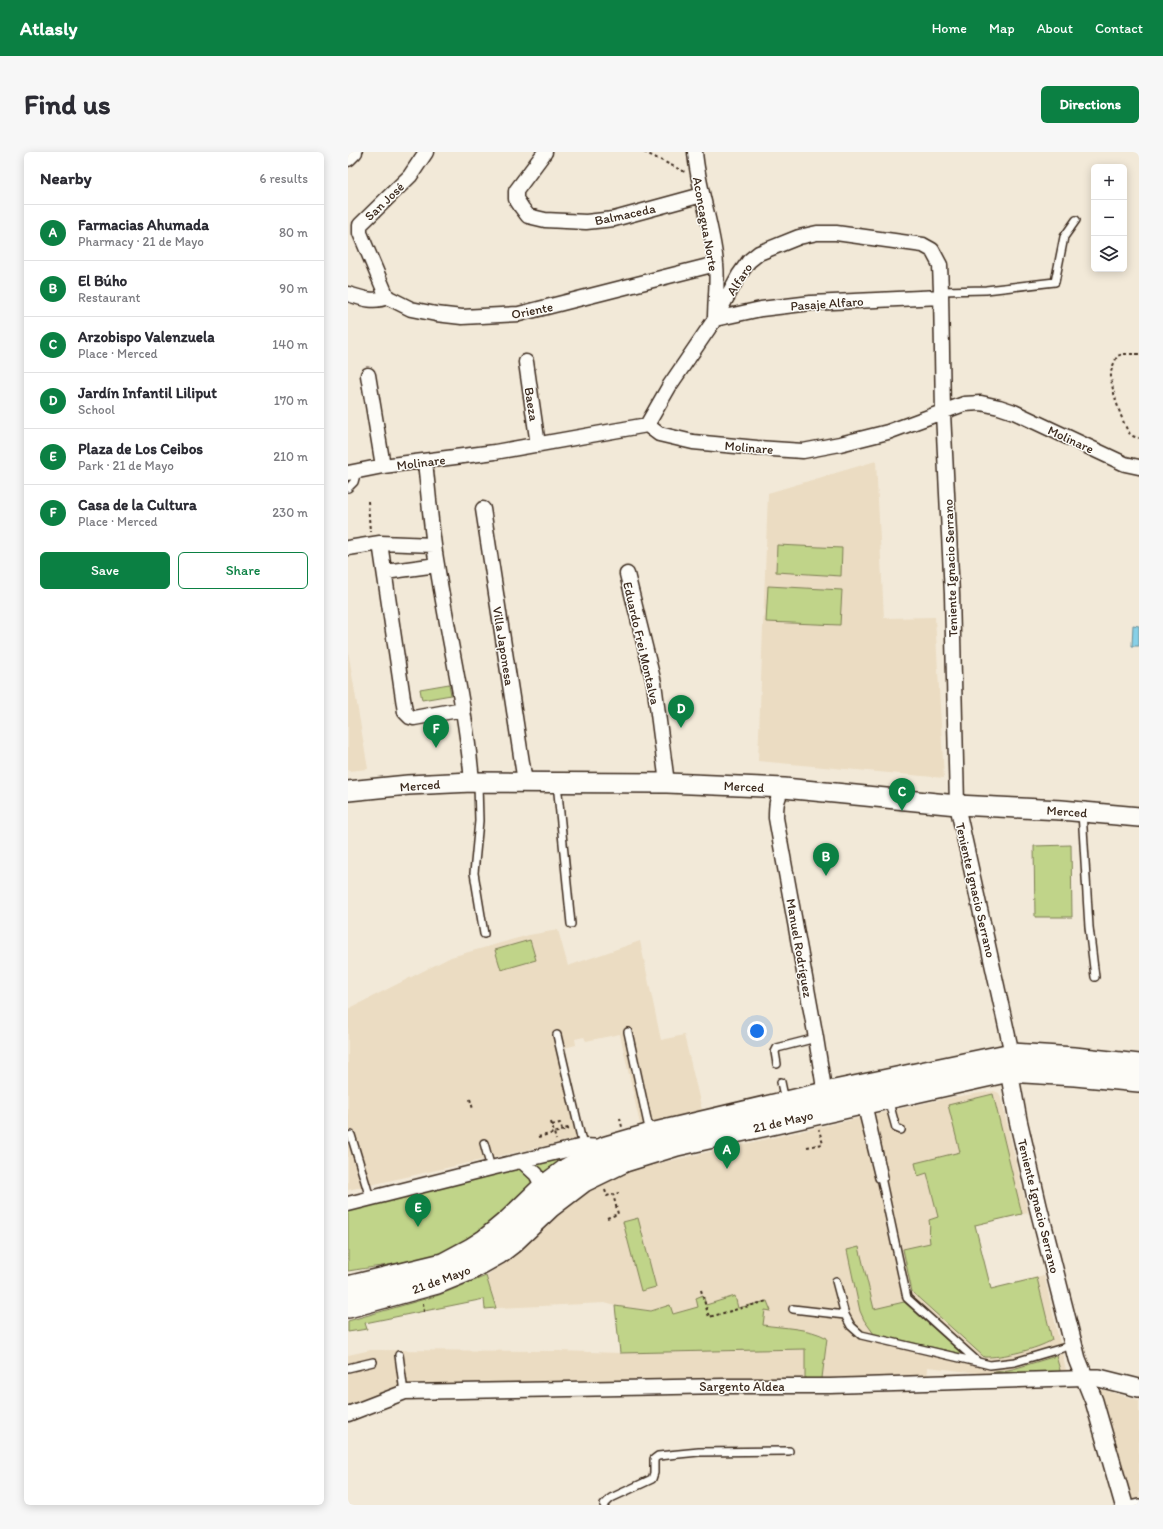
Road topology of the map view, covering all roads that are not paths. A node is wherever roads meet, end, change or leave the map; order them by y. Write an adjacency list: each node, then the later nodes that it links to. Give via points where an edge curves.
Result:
1 (355, 152): 5 (street)
2 (426, 152): 12 (street, San José, via 410,176 360,225 360,234)
3 (546, 152): 6 (street, Balmaceda, via 516,191 516,199 528,216 545,220 614,219)
4 (695, 152): 6 (street, Aconcagua Norte)
5 (348, 159)
6 (702, 196): 9 (street, Aconcagua Norte)
7 (1076, 220): 11 (lane, via 1064,237 1056,282)
8 (936, 258): 11 (street, Teniente Ignacio Serrano, via 940,265); 13 (street, Alfaro, via 932,250 917,244 836,233 817,233 800,237 759,253 749,261 738,275)
9 (716, 264): 12 (street, Oriente, via 519,314 462,317 436,314 411,308); 13 (street, Aconcagua Norte)
10 (348, 294): 12 (street, Oriente, via 367,299)
11 (941, 294): 13 (street, Pasaje Alfaro, via 811,303 761,309); 16 (street, Teniente Ignacio Serrano)
12 (387, 298)
13 (715, 319): 17 (street, Alfaro, via 670,385)
14 (526, 362): 18 (street, Baeza)
15 (368, 375): 20 (street)
16 (943, 412): 17 (street, Molinare, via 874,435 803,450 693,442 659,434); 21 (street, Molinare, via 964,404 981,403 999,407 1125,464); 38 (street, Teniente Ignacio Serrano, via 952,594)
17 (647, 425): 18 (street, Molinare)
18 (538, 445): 19 (street, Molinare)
19 (424, 462): 20 (street, Molinare); 26 (street)
20 (383, 466): 22 (street, Molinare)
21 (1139, 467)
22 (353, 472): 23 (lane, via 354,482)
23 (348, 488)
24 (483, 509): 33 (street, Villa Japonesa)
25 (375, 544): 26 (street); 27 (street); 29 (street)
26 (434, 545): 28 (street)
27 (348, 548)
28 (437, 565): 29 (street); 31 (street)
29 (385, 572): 31 (street, via 405,712 414,718)
30 (627, 574): 35 (street, Eduardo Frei Montalva, via 654,682)
31 (463, 709): 32 (street)
32 (475, 782): 33 (main road, Merced); 37 (main road, Merced); 42 (lane, via 479,821 474,873)
33 (525, 782): 34 (main road, Merced)
34 (557, 782): 35 (main road, Merced); 41 (lane)
35 (666, 783): 36 (main road, Merced)
36 (784, 788): 38 (main road, Merced); 46 (street, Manuel Rodríguez, via 776,802 776,818)
37 (348, 791)
38 (957, 805): 39 (main road, Merced); 47 (street, Teniente Ignacio Serrano)
39 (1082, 812): 40 (main road, Merced); 43 (lane, via 1089,927)
40 (1139, 818)
41 (571, 924)
42 (484, 934)
43 (1095, 977)
44 (628, 1032): 57 (lane)
45 (557, 1035): 60 (lane, via 575,1127)
46 (816, 1038): 48 (lane, via 777,1048); 55 (street, Manuel Rodríguez)
47 (1011, 1062): 49 (main road, 21 de Mayo, via 1074,1058); 50 (main road, 21 de Mayo, via 1075,1075); 52 (main road, 21 de Mayo); 55 (main road, 21 de Mayo); 72 (street, Teniente Ignacio Serrano, via 1018,1120)
48 (777, 1064)
49 (1139, 1066)
50 (1139, 1081)
51 (781, 1082): 53 (lane)
52 (887, 1098): 54 (main road, 21 de Mayo); 56 (lane, via 894,1124)
53 (785, 1102): 55 (main road, 21 de Mayo); 57 (main road, 21 de Mayo)
54 (864, 1103): 55 (main road, 21 de Mayo); 75 (lane, via 907,1298)
55 (822, 1106): 69 (main road, 21 de Mayo, via 625,1160 577,1186 550,1207 512,1243 469,1270 437,1283)
56 (901, 1130)
57 (651, 1134): 61 (main road, 21 de Mayo)
58 (351, 1135): 65 (lane)
59 (484, 1143): 63 (lane)
60 (583, 1146): 61 (street, 21 de Mayo); 62 (street, 21 de Mayo)
61 (606, 1147): 64 (main road, 21 de Mayo, via 567,1169)
62 (522, 1161): 63 (street, 21 de Mayo); 64 (street, via 536,1174)
63 (491, 1168): 65 (street, 21 de Mayo)
64 (543, 1188): 68 (main road, 21 de Mayo, via 497,1231 457,1257 443,1264)
65 (370, 1198): 66 (street, 21 de Mayo)
66 (348, 1204)
67 (836, 1281): 71 (lane)
68 (348, 1287)
69 (348, 1307)
70 (793, 1309): 71 (lane)
71 (845, 1315): 75 (lane, via 851,1326 861,1334)
72 (1073, 1345): 75 (lane, via 1009,1363 990,1365); 77 (street, Teniente Ignacio Serrano)
73 (399, 1355): 79 (lane)
74 (373, 1362): 76 (lane)
75 (978, 1362)
76 (348, 1368)
77 (1084, 1378): 78 (street, Sargento Aldea, via 1099,1378); 79 (street, Sargento Aldea, via 837,1386); 84 (street, Teniente Ignacio Serrano, via 1094,1401)
78 (1139, 1388)
79 (405, 1392): 80 (street, Sargento Aldea)
80 (348, 1414)
81 (789, 1451): 83 (lane, via 700,1452 658,1456 654,1460 652,1479 611,1498)
82 (1139, 1503): 85 (lane)
83 (604, 1505)
84 (1124, 1505)
85 (1130, 1505)

